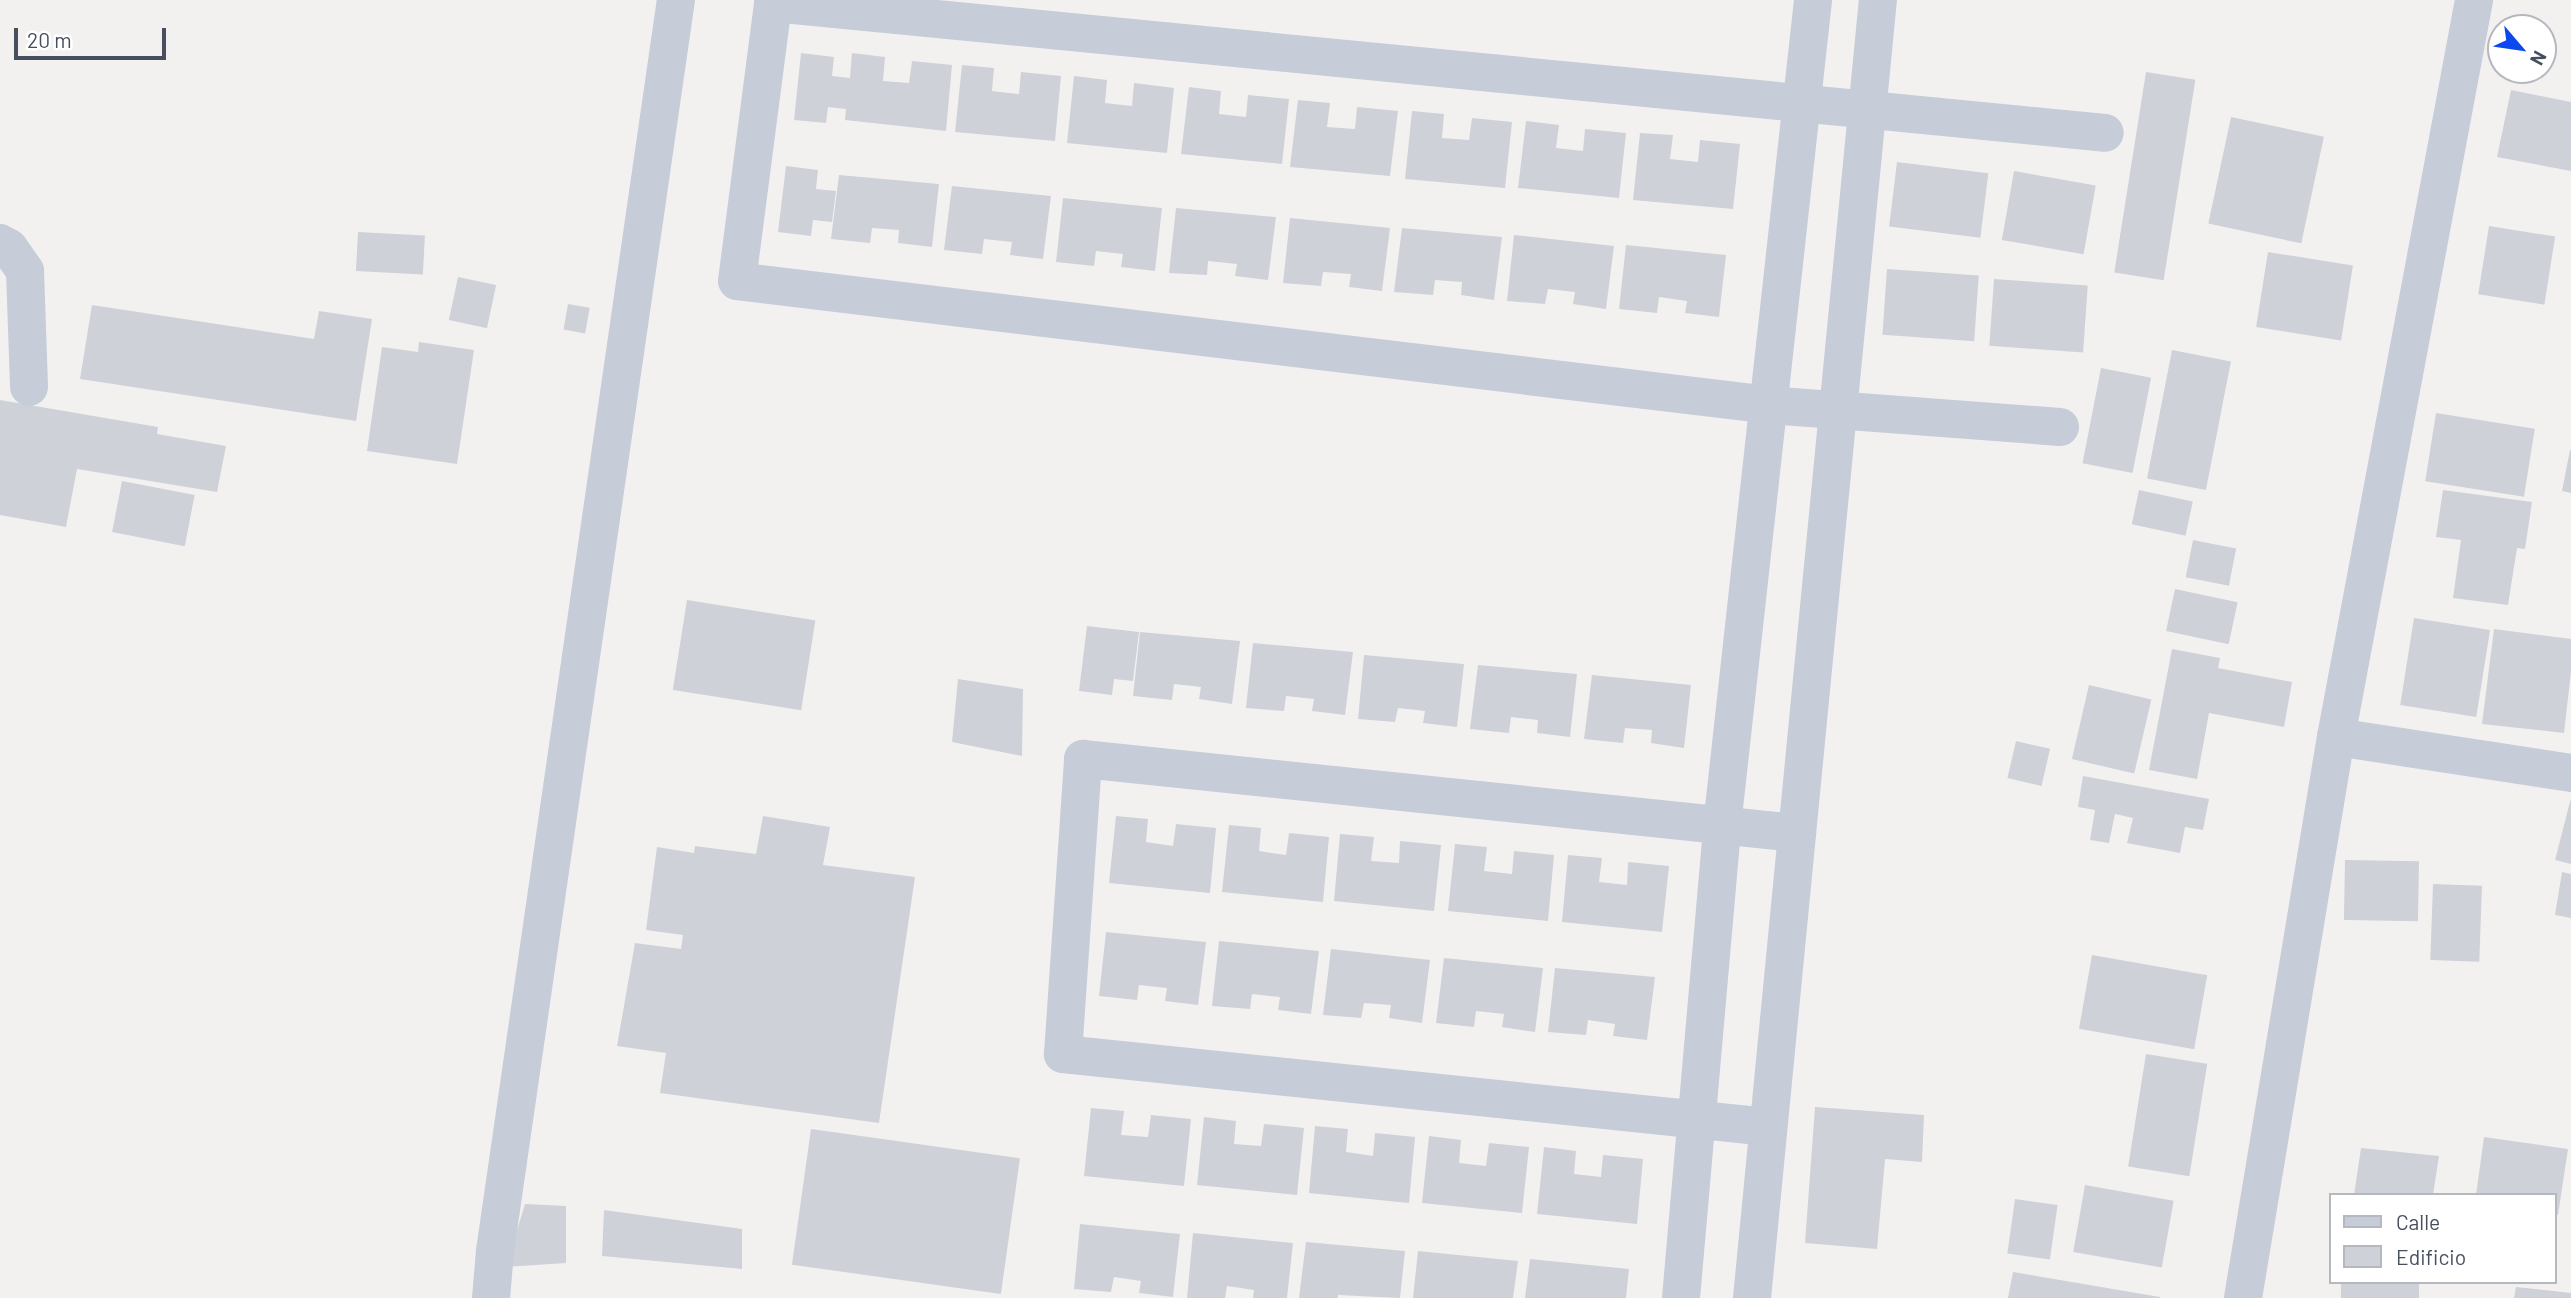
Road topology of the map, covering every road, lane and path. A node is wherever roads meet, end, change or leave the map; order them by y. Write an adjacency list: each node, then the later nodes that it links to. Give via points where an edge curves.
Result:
1 (676, 0): 19 (street)
2 (1813, 0): 5 (street)
3 (1878, 0): 6 (street)
4 (2474, 0): 13 (street)
5 (1801, 104): 6 (street); 10 (street); 10 (street, via 773,3 737,281)
6 (1867, 111): 7 (street); 11 (street)
7 (2105, 133)
8 (0, 243): 9 (street, via 25,271)
9 (29, 387)
10 (1770, 405): 11 (street); 15 (street)
11 (1836, 410): 12 (street); 16 (street)
12 (2060, 427)
13 (2336, 737): 14 (street); 22 (street)
14 (2571, 773)
15 (1722, 826): 16 (street); 17 (street); 17 (street, via 1083,759 1063,1054)
16 (1797, 833): 18 (street)
17 (1698, 1120): 18 (street); 20 (street)
18 (1768, 1127): 21 (street)
19 (491, 1298)
20 (1682, 1298)
21 (1752, 1298)
22 (2243, 1298)

